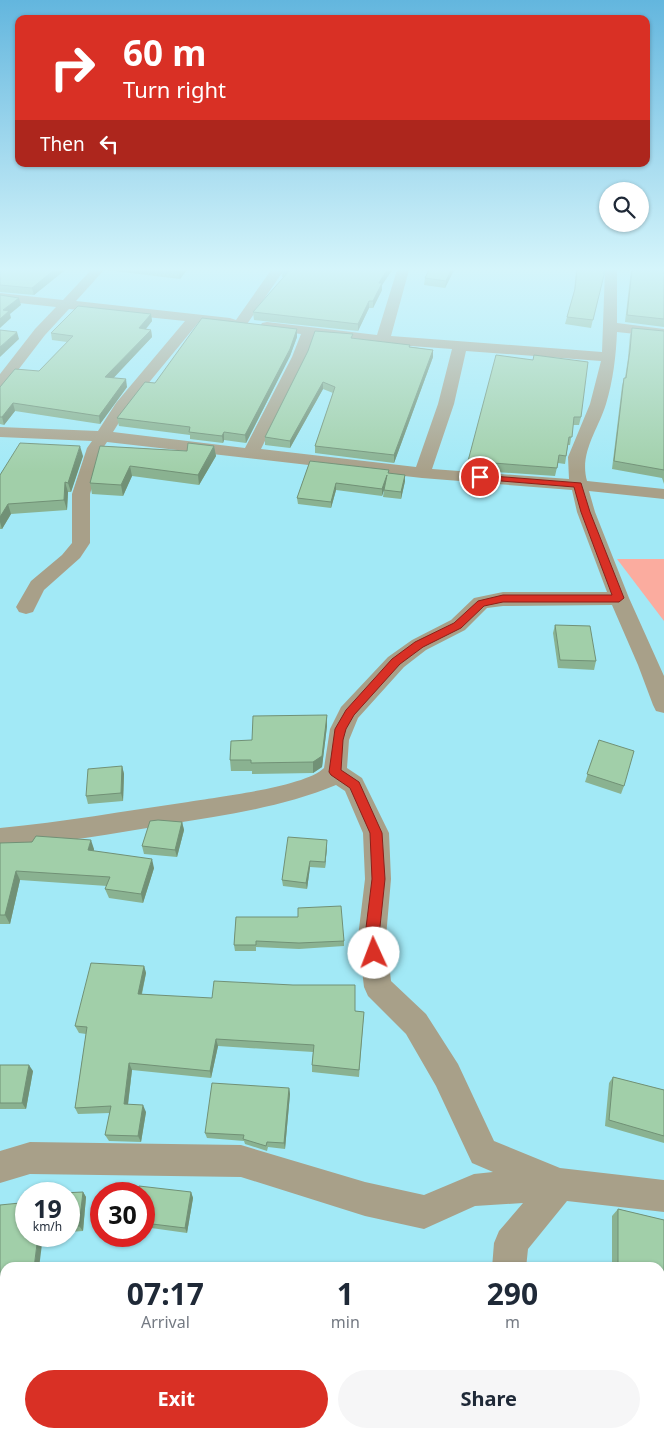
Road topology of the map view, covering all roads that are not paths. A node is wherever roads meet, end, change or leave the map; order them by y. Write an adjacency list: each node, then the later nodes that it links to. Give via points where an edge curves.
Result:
1 (35, 337): 10 (street)
2 (179, 337): 13 (street, via 122,406)
3 (307, 337): 14 (street)
4 (359, 337): 7 (street)
5 (384, 337): 7 (street)
6 (611, 337): 9 (street)
7 (383, 340): 8 (street)
8 (460, 347): 9 (street); 15 (street, via 446,404)
9 (610, 357): 16 (street, via 598,404 576,457)
10 (7, 364): 11 (street)
11 (0, 384)
12 (0, 432): 13 (street)
13 (102, 436): 14 (street); 19 (street, via 89,464 81,494 78,550 42,580)
14 (251, 453): 15 (street)
15 (422, 473): 16 (street)
16 (578, 485): 17 (street); 18 (street)
17 (664, 494)
18 (619, 598): 20 (street); 22 (street, via 503,599 481,603 458,625 419,645 396,662 350,712 338,740)
19 (26, 607)
20 (656, 667): 21 (street)
21 (664, 705)
22 (335, 772): 23 (street, via 330,778 302,789 260,800 53,833); 25 (street, via 354,785 376,833 378,879 372,936 378,986 416,1024 447,1076 483,1152)
23 (0, 838)
24 (0, 1167): 25 (street, via 30,1158 241,1161 365,1199 424,1212 474,1190)
25 (560, 1184): 26 (street); 27 (street, via 511,1244)
26 (664, 1196)
27 (510, 1262)

